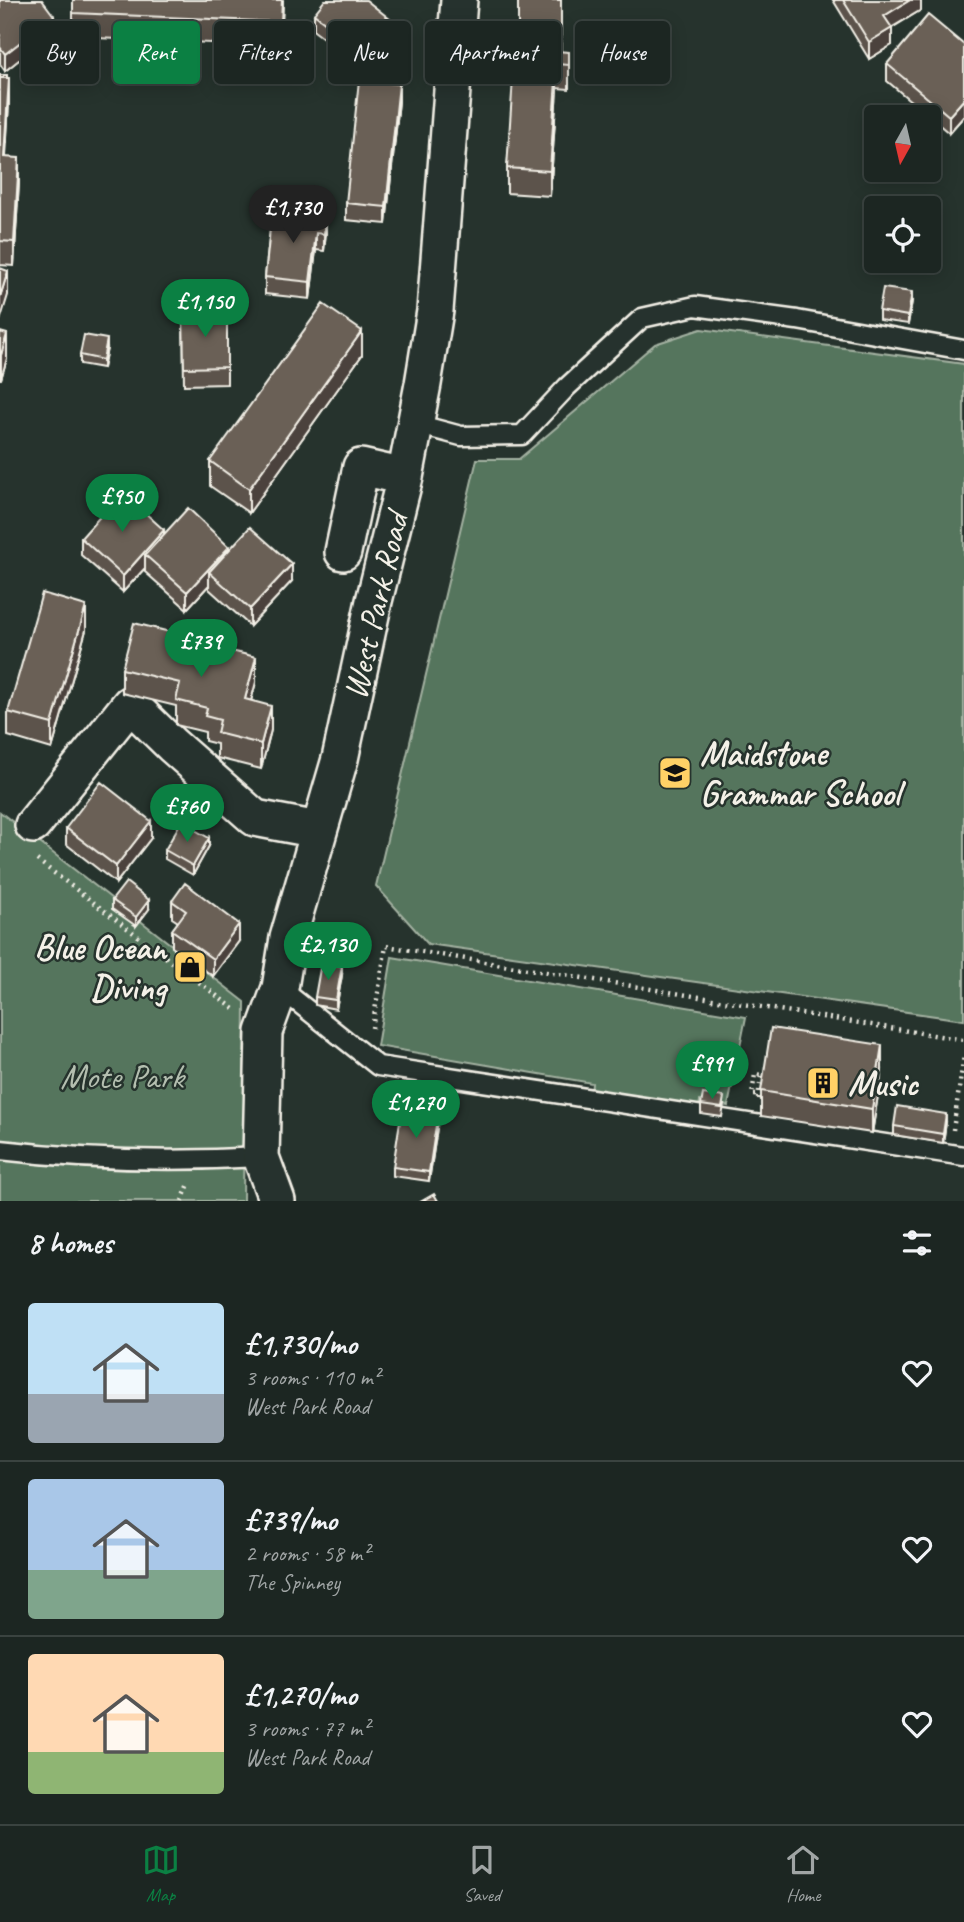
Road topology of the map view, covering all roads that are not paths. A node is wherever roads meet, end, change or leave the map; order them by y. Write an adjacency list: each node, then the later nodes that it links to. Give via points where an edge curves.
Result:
1 (459, 0): 3 (street, West Park Road, via 435,311)
2 (964, 350): 3 (lane, via 695,306 642,318 522,435 461,436)
3 (415, 424): 4 (street, West Park Road)
4 (405, 477): 5 (street, via 361,467); 6 (street, West Park Road, via 340,759)
5 (343, 552)
6 (318, 830): 7 (street, via 255,818 130,704); 8 (street, West Park Road, via 288,938)
7 (33, 841)
8 (280, 988): 10 (lane, via 378,1066); 11 (street, West Park Road, via 264,1032)
9 (0, 1150): 11 (lane, via 185,1160)
10 (957, 1155)
11 (261, 1157): 12 (street, West Park Road)
12 (277, 1201)

